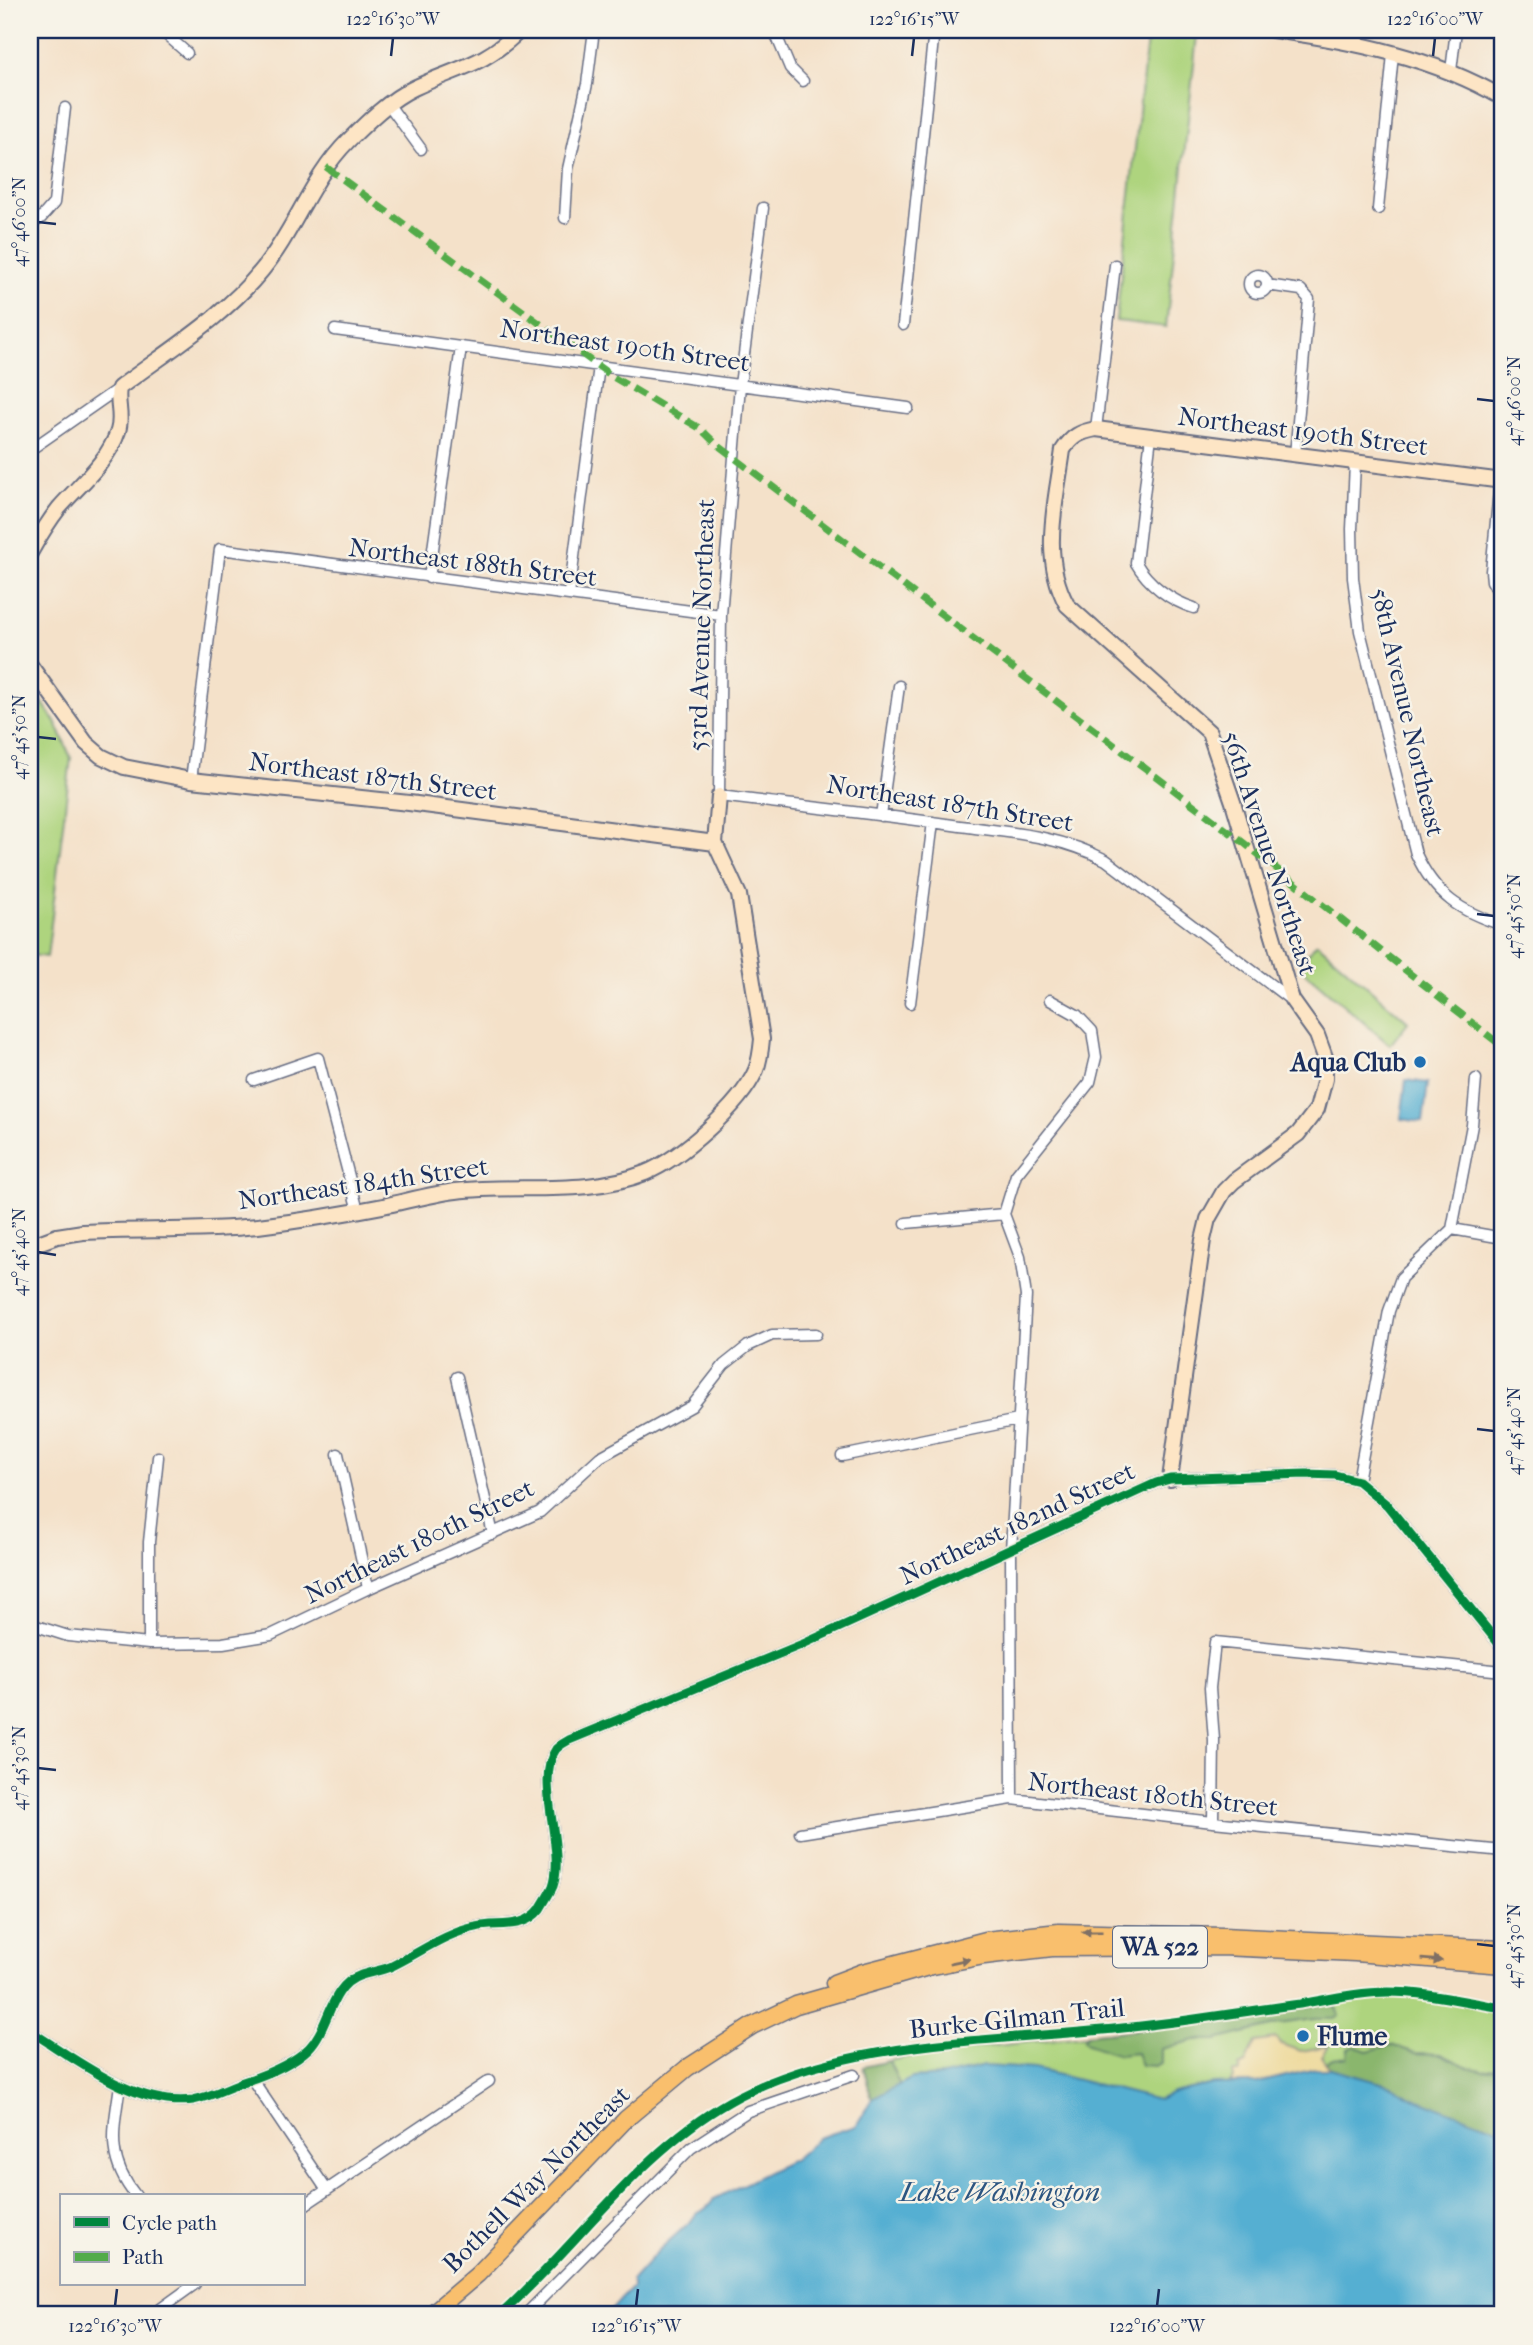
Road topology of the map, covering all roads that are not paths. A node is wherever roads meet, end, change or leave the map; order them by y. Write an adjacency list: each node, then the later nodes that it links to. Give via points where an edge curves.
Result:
1 (161, 30): 10 (street)
2 (520, 30): 15 (street, via 478,63 411,89)
3 (594, 30): 20 (street, via 568,169)
4 (774, 30): 13 (street, via 790,68)
5 (934, 30): 24 (street)
6 (1273, 30): 9 (street)
7 (1305, 30): 9 (street)
8 (1457, 30): 12 (street)
9 (1324, 37): 11 (street)
10 (187, 53)
11 (1392, 54): 12 (street); 19 (street)
12 (1451, 71): 14 (street)
13 (803, 81)
14 (1503, 98)
15 (388, 105): 17 (street); 29 (street, via 326,167 264,268 234,301)
16 (65, 108): 21 (street, via 54,203)
17 (421, 149)
18 (763, 208): 28 (street, 53rd Avenue Northeast)
19 (1378, 209)
20 (565, 218)
21 (30, 225)
22 (1115, 265): 31 (street)
23 (1267, 285): 34 (street, via 1301,290 1309,299)
24 (903, 325)
25 (335, 330): 26 (street, Northeast 190th Street)
26 (461, 347): 27 (street, Northeast 190th Street); 38 (street)
27 (599, 366): 28 (street, Northeast 190th Street); 39 (street)
28 (740, 385): 30 (street, Northeast 190th Street); 42 (street, 53rd Avenue Northeast)
29 (119, 388): 33 (street); 37 (street, via 121,416 110,449 41,532)
30 (908, 408)
31 (1096, 429): 32 (street, Northeast 190th Street); 52 (street, 56th Avenue Northeast, via 1071,438 1063,450 1051,542 1057,587 1067,605 1209,732)
32 (1151, 436): 34 (street, Northeast 190th Street); 41 (street, via 1136,563 1177,602)
33 (30, 450)
34 (1295, 455): 35 (street, Northeast 190th Street)
35 (1355, 463): 36 (street, Northeast 190th Street); 50 (street, 58th Avenue Northeast, via 1353,578 1360,631 1416,854 1438,891 1482,919)
36 (1502, 481): 40 (street, via 1491,571)
37 (30, 553)
38 (429, 578): 39 (street, Northeast 188th Street); 45 (street, Northeast 188th Street, via 220,549)
39 (569, 596): 42 (street, Northeast 188th Street)
40 (1503, 600)
41 (1194, 608)
42 (721, 615): 46 (street, 53rd Avenue Northeast)
43 (30, 665): 45 (street, Northeast 187th Street, via 86,743 101,756 124,767)
44 (899, 686): 47 (street)
45 (191, 780): 49 (street, Northeast 187th Street)
46 (719, 796): 47 (street, Northeast 187th Street); 49 (street, 53rd Avenue Northeast)
47 (881, 816): 48 (street, Northeast 187th Street)
48 (933, 822): 52 (street, Northeast 187th Street, via 1057,839 1081,847 1106,860); 53 (street)
49 (715, 843): 54 (street, 53rd Avenue Northeast, via 739,895)
50 (1503, 925)
51 (1050, 1000): 58 (street, via 1077,1015 1092,1031 1096,1057 1090,1082 1016,1175)
52 (1292, 1000): 69 (street, via 1317,1035 1325,1057 1320,1100 1298,1134 1224,1191 1208,1219)
53 (910, 1003)
54 (762, 1039): 57 (street, Northeast 184th Street, via 755,1072 739,1097 680,1154 648,1172 596,1186 452,1192)
55 (1476, 1079): 60 (street)
56 (254, 1080): 57 (street, via 318,1058)
57 (358, 1211): 62 (street, Northeast 184th Street, via 258,1226 83,1232)
58 (1004, 1214): 59 (street); 65 (street, via 1020,1257 1026,1296)
59 (906, 1223)
60 (1452, 1229): 61 (street); 70 (street, via 1401,1278 1389,1311)
61 (1503, 1238)
62 (30, 1246)
63 (816, 1334): 71 (street, Northeast 180th Street, via 772,1335 748,1346 724,1365 692,1406 600,1457 540,1512)
64 (457, 1377): 71 (street)
65 (1018, 1420): 67 (street); 72 (street)
66 (338, 1454): 73 (street)
67 (842, 1456)
68 (159, 1457): 75 (street, via 149,1542)
69 (1170, 1479): 70 (street, Northeast 182nd Street, via 1306,1474); 72 (street, Northeast 182nd Street)
70 (1358, 1481): 76 (street, via 1387,1505)
71 (493, 1534): 73 (street, Northeast 180th Street)
72 (1011, 1550): 78 (street); 87 (street, Northeast 182nd Street, via 556,1749 548,1772 556,1865 553,1885 532,1917 515,1924 476,1927 387,1968 354,1978 336,1996 309,2048)
73 (368, 1588): 75 (street, Northeast 180th Street, via 271,1635 223,1643)
74 (30, 1625): 75 (street, Northeast 180th Street, via 68,1636)
75 (149, 1644)
76 (1503, 1649)
77 (1503, 1671): 79 (street, via 1214,1642 1210,1688)
78 (1012, 1799): 79 (street, Northeast 180th Street); 80 (street, Northeast 180th Street)
79 (1213, 1822): 81 (street, Northeast 180th Street)
80 (800, 1833)
81 (1503, 1851)
82 (1503, 1950): 84 (main road, WA 522, one-way to 84, via 1059,1932 986,1940 863,1972 816,1990)
83 (1503, 1965): 84 (main road, WA 522, one-way to 83, via 928,1967 1052,1948 1222,1947)
84 (796, 2005): 95 (main road, Bothell Way Northeast / WA 522, via 752,2026 676,2077 626,2119 478,2274)
85 (30, 2031): 89 (street, Northeast 182nd Street)
86 (854, 2075): 96 (street, via 748,2111 691,2148)
87 (252, 2079): 89 (street, Northeast 182nd Street, via 193,2100 159,2098); 90 (street)
88 (489, 2081): 90 (street)
89 (120, 2085): 91 (street, via 113,2146)
90 (326, 2189): 92 (street)
91 (135, 2194)
92 (304, 2205)
93 (192, 2286): 94 (street)
94 (152, 2315)
95 (430, 2315)
96 (525, 2315)

